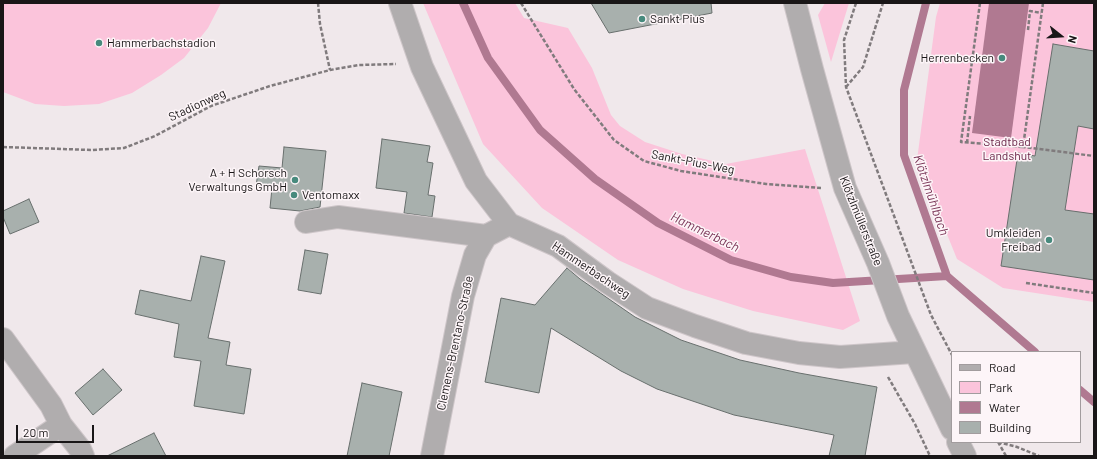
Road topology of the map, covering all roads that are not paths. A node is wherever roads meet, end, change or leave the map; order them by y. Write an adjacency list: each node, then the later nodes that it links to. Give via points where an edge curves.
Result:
1 (400, 3): 4 (street, Hammerbachweg, via 422,67 476,181)
2 (795, 3): 7 (street, Klötzlmüllerstraße, via 845,188)
3 (306, 222): 5 (street, via 338,217)
4 (509, 224): 5 (street); 7 (street, Hammerbachweg, via 558,246 647,308 746,343 799,353 840,357)
5 (486, 236): 13 (street, Clemens-Brentano-Straße, via 475,255 463,296)
6 (3, 340): 8 (street, via 51,405)
7 (914, 352): 9 (street, Klötzlmüllerstraße)
8 (61, 425): 11 (street); 12 (street)
9 (951, 427)
10 (958, 443): 14 (street)
11 (15, 456)
12 (83, 456)
13 (432, 456)
14 (965, 456)

